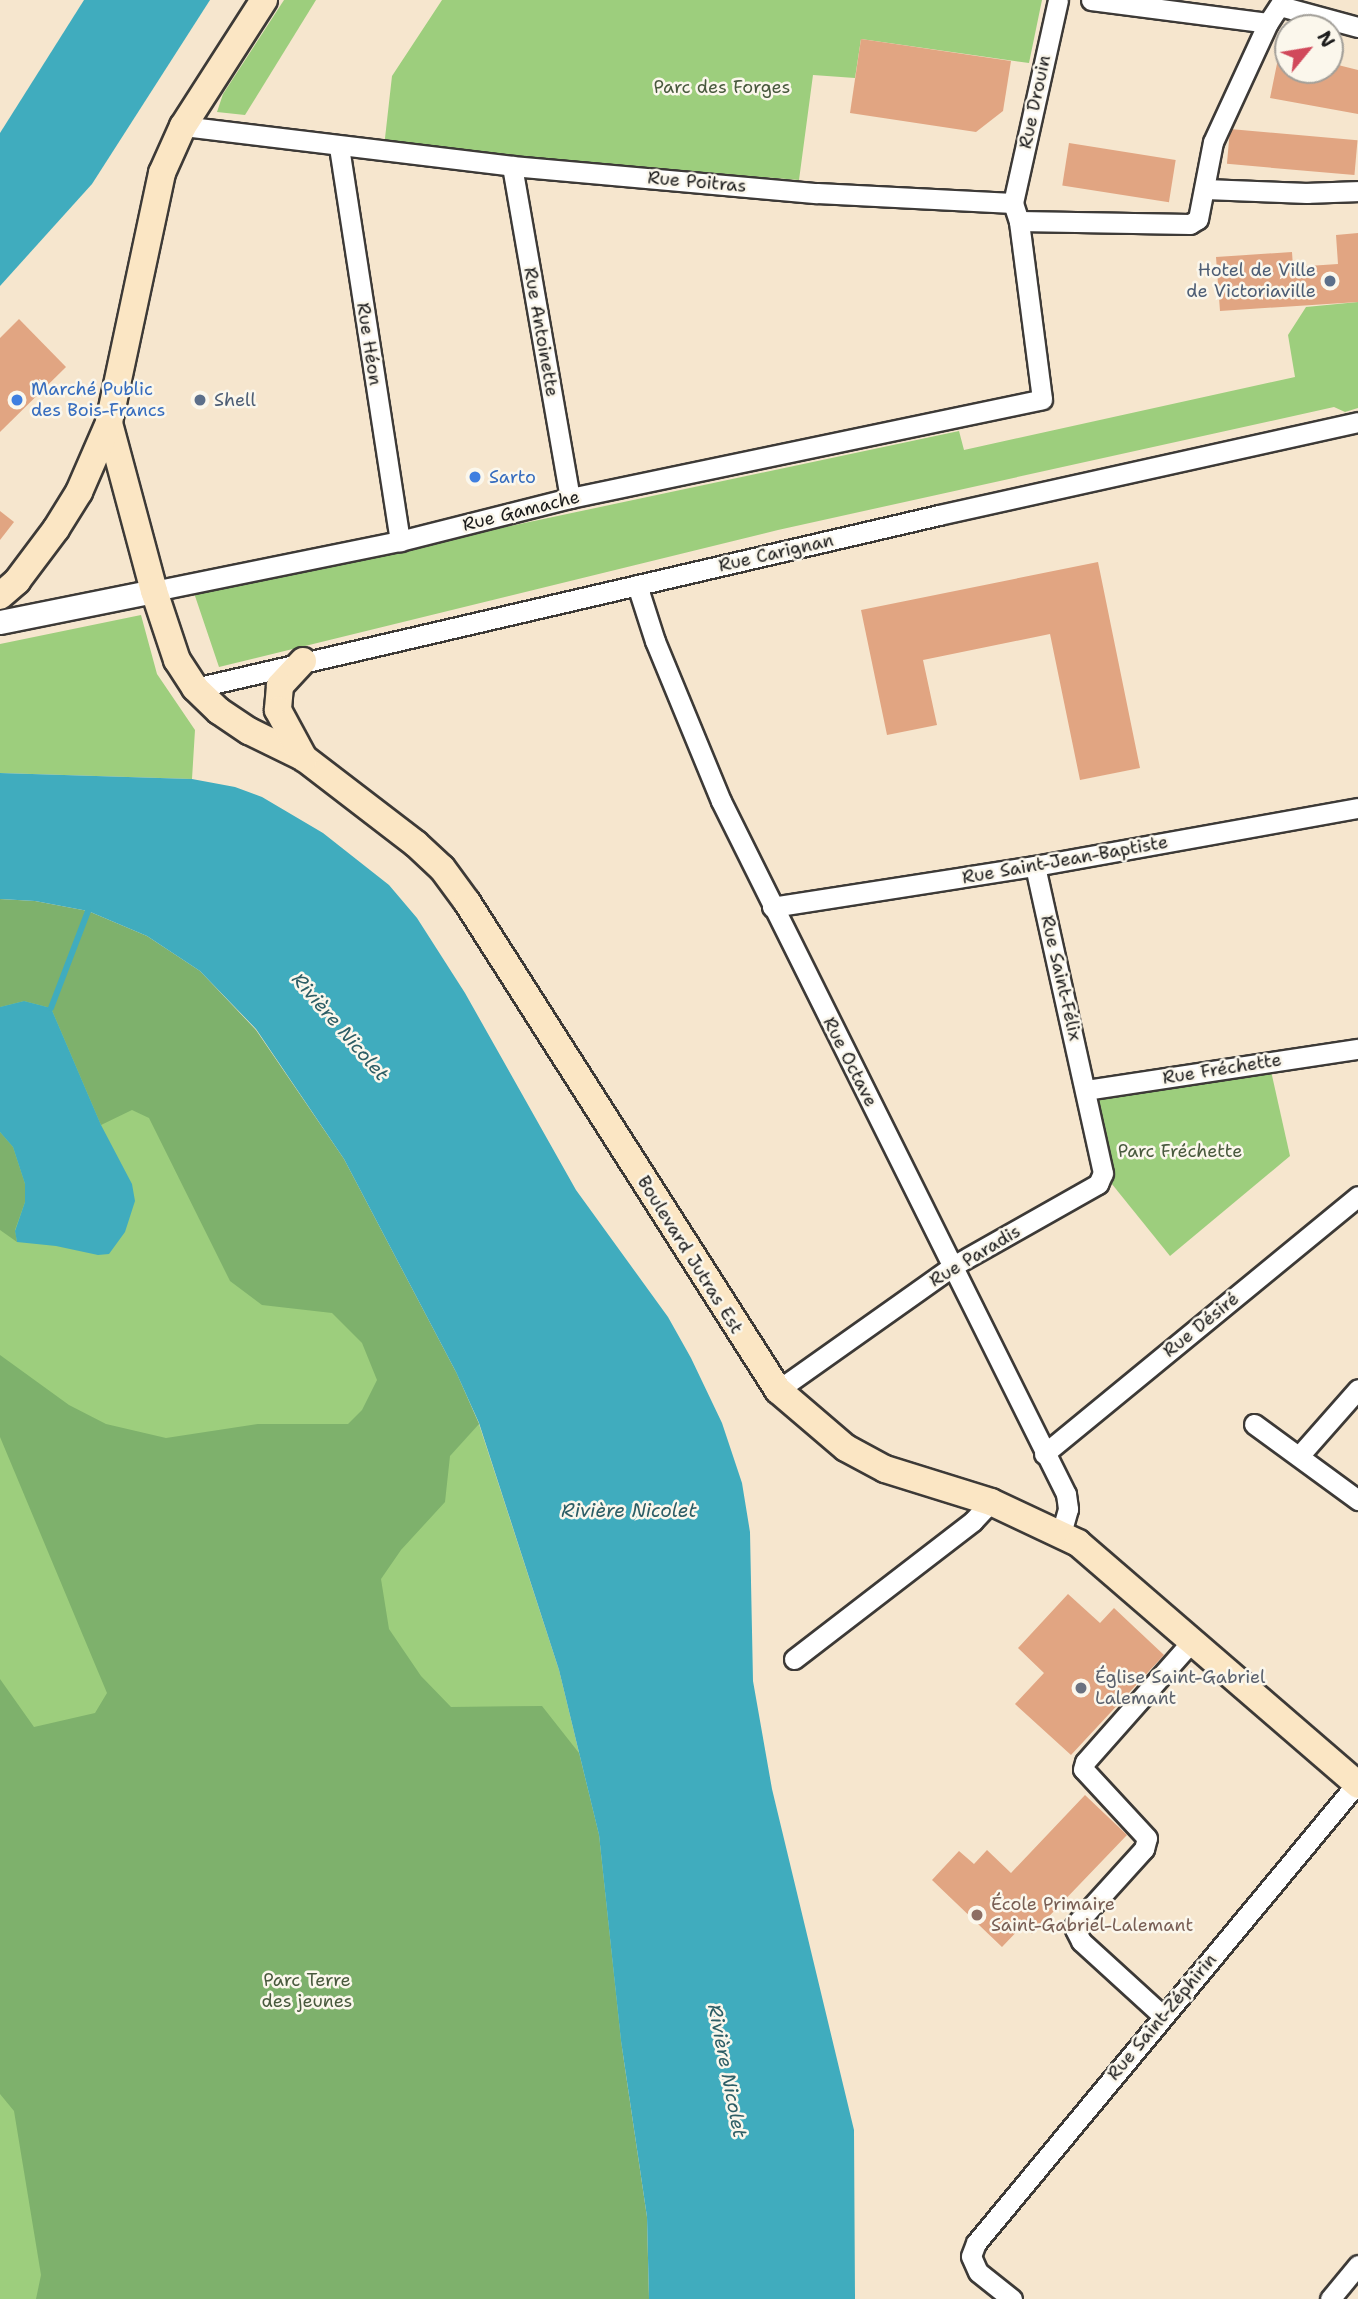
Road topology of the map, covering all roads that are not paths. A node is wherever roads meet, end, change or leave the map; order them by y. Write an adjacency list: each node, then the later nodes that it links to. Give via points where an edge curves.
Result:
1 (264, 0): 7 (main road)
2 (1058, 0): 12 (street, Rue Drouin)
3 (1091, 0): 5 (street)
4 (1281, 3): 5 (street); 6 (street)
5 (1268, 23): 10 (street, via 1213,142)
6 (1358, 27)
7 (183, 126): 8 (street, Rue Poitras); 15 (main road, via 162,173)
8 (339, 147): 9 (street, Rue Poitras); 17 (street, Rue Héon)
9 (512, 166): 12 (street, Rue Poitras); 16 (street, Rue Antoinette)
10 (1205, 189): 11 (street, via 1307,194); 12 (street, Rue Poitras, via 1198,219 1190,224)
11 (1358, 191)
12 (1016, 212): 13 (street, Rue Drouin)
13 (1042, 399): 16 (street, Rue Gamache)
14 (1358, 422): 18 (street, Rue Carignan)
15 (109, 423): 19 (main road, Boulevard Jutras Est); 20 (main road, via 79,492 56,529)
16 (570, 498): 17 (street, Rue Gamache)
17 (400, 541): 19 (street, Rue Gamache)
18 (637, 585): 22 (street, Rue Carignan); 27 (street, Rue Octave, via 688,724)
19 (154, 591): 21 (street, Rue Gamache); 23 (main road, Boulevard Jutras Est, via 177,660)
20 (0, 596)
21 (0, 622)
22 (303, 661): 23 (street, Rue Carignan); 24 (main road, via 281,686 278,710)
23 (195, 688): 24 (main road, Boulevard Jutras Est, via 249,731)
24 (304, 758): 33 (main road, Boulevard Jutras Est, via 442,868)
25 (1358, 808): 26 (street, Rue Saint-Jean-Baptiste)
26 (1035, 866): 27 (street, Rue Saint-Jean-Baptiste); 29 (street, Rue Saint-Félix)
27 (772, 907): 31 (street, Rue Octave)
28 (1358, 1049): 29 (street, Rue Fréchette)
29 (1086, 1090): 31 (street, Rue Paradis, via 1103,1173 1098,1184)
30 (1358, 1196): 35 (street, Rue Désiré)
31 (953, 1266): 33 (street, Rue Paradis); 35 (street, Rue Octave)
32 (1358, 1389): 36 (street)
33 (778, 1390): 38 (main road, Boulevard Jutras Est, via 846,1448 885,1469)
34 (1254, 1424): 36 (street)
35 (1044, 1454): 39 (street, Rue Octave, via 1066,1494 1068,1509)
36 (1299, 1456): 37 (street)
37 (1358, 1500)
38 (991, 1502): 39 (main road, Boulevard Jutras Est); 41 (street, via 973,1521)
39 (1061, 1533): 40 (main road, Boulevard Jutras Est)
40 (1193, 1640): 42 (main road, Boulevard Jutras Est); 43 (street, via 1084,1762 1086,1775 1147,1838 1144,1849 1075,1925 1081,1941)
41 (794, 1659)
42 (1357, 1784): 43 (street, Rue Saint-Zéphirin)
43 (1163, 2016): 45 (street, Rue Saint-Zéphirin, via 976,2243 971,2256 978,2272)
44 (1358, 2265): 46 (street)
45 (1012, 2299)
46 (1330, 2299)

